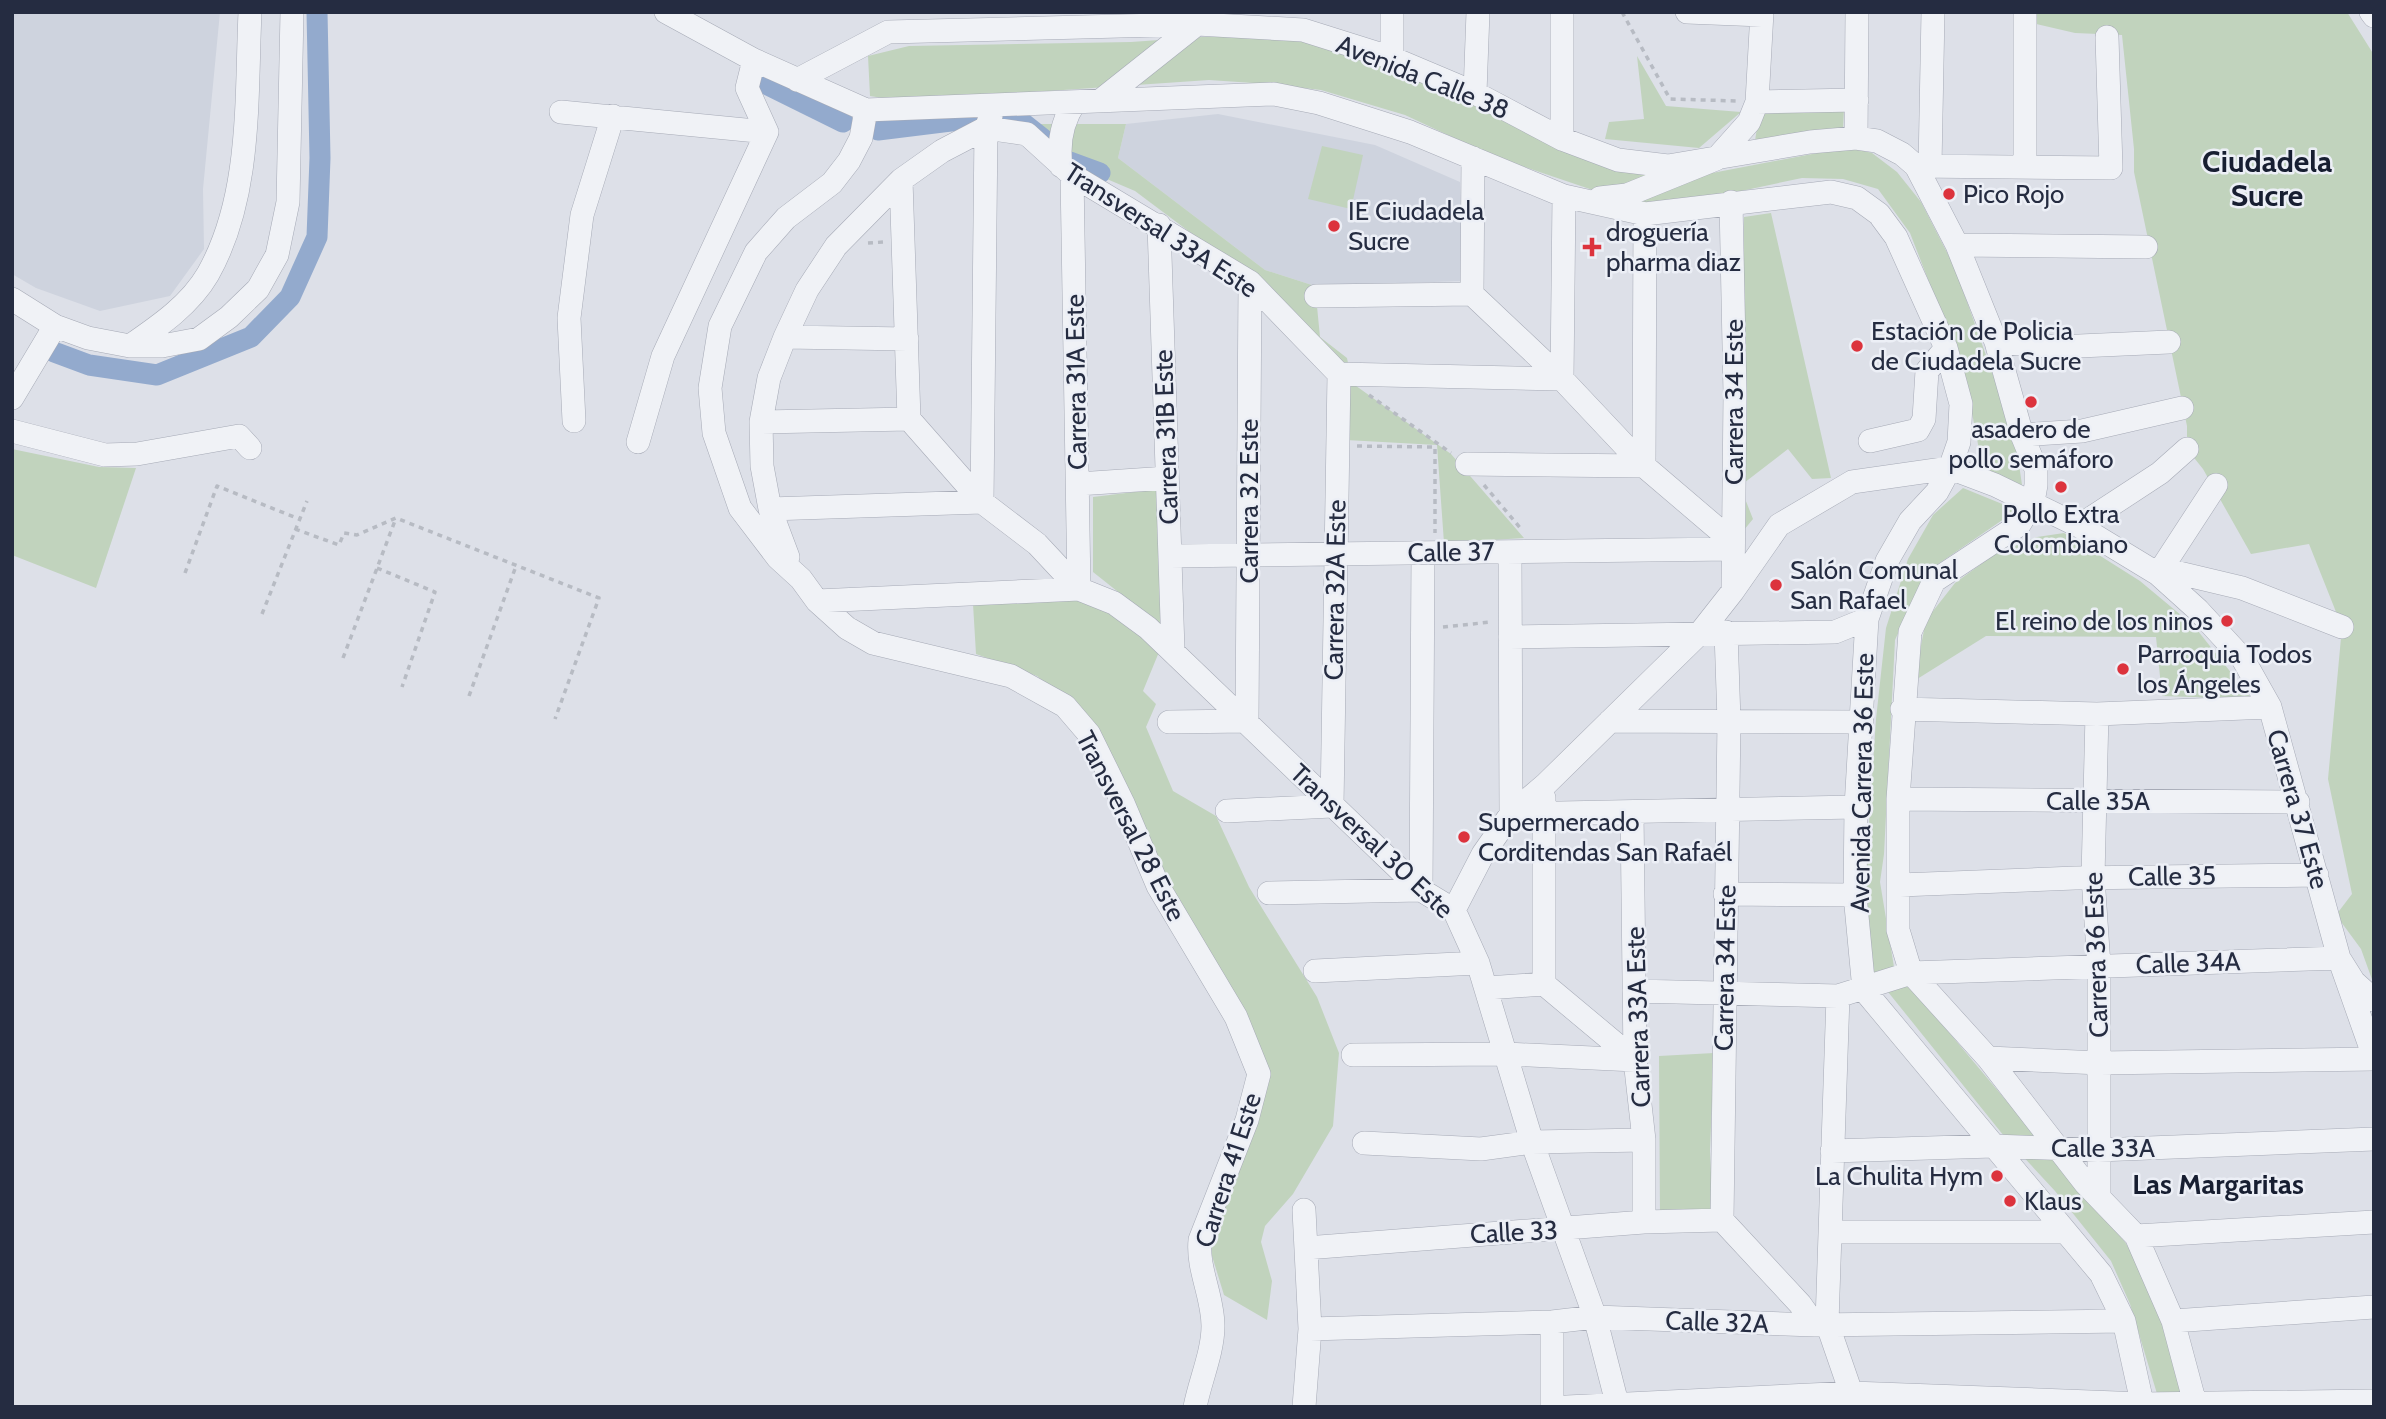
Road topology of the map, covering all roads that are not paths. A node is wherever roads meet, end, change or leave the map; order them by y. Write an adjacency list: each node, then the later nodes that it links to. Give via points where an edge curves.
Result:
1 (250, 12): 53 (street, via 242,167 223,238 207,275 180,307)
2 (292, 12): 53 (street, via 288,202 277,255 258,289 199,339)
3 (666, 12): 17 (street)
4 (1392, 12): 16 (street)
5 (1478, 12): 19 (street)
6 (1562, 12): 31 (street)
7 (1686, 12): 11 (street)
8 (1857, 12): 20 (street)
9 (1933, 12): 34 (street)
10 (2025, 12): 35 (street)
11 (1762, 14): 23 (street)
12 (1304, 21): 14 (street, Avenida Calle 38); 16 (street, Avenida Calle 38)
13 (888, 22): 14 (street, Avenida Calle 38); 18 (street, Avenida Calle 38)
14 (1197, 24): 21 (street)
15 (2107, 37): 35 (street, via 2111,168)
16 (1392, 58): 19 (street, Avenida Calle 38)
17 (754, 60): 18 (street); 29 (street, via 747,88)
18 (797, 80): 25 (street)
19 (1475, 93): 31 (street, Avenida Calle 38)
20 (1857, 100): 23 (street); 30 (street)
21 (1100, 101): 22 (street); 32 (street, via 1274,94 1410,132)
22 (1075, 102): 24 (street); 36 (street, Carrera 31A Este, via 1065,116)
23 (1757, 102): 33 (street, via 1749,122)
24 (995, 107): 25 (street); 28 (street)
25 (866, 110): 85 (street, Transversal 28 Este, via 861,138 849,162 832,183 786,218 756,252 720,326 710,388 714,433 740,508 778,558)
26 (561, 112): 27 (street)
27 (612, 116): 29 (street); 60 (street, via 582,215 570,305)
28 (986, 128): 36 (street, Transversal 33A Este, via 1027,134); 37 (street); 74 (street)
29 (767, 132): 65 (street, via 663,356)
30 (1856, 138): 33 (street, Avenida Calle 38); 34 (street, Avenida Calle 38, via 1877,142)
31 (1562, 139): 33 (street, Avenida Calle 38, via 1631,161 1668,166)
32 (1473, 158): 38 (street); 45 (street)
33 (1716, 159): 38 (street, via 1628,195)
34 (1923, 166): 35 (street); 42 (street)
35 (2025, 167)
36 (1066, 171): 41 (street, Transversal 33A Este); 72 (street, Carrera 31A Este)
37 (901, 180): 49 (street, via 836,246 807,290); 50 (street)
38 (1573, 198): 40 (street); 56 (street)
39 (1731, 202): 40 (street); 54 (street, via 1831,192 1857,198 1879,214 1896,237); 78 (street, Carrera 34 Este)
40 (1646, 214): 69 (street)
41 (1158, 225): 44 (street, Transversal 33A Este); 71 (street, Carrera 31B Este)
42 (1957, 246): 43 (street); 51 (street)
43 (2146, 247)
44 (1250, 282): 55 (street, Transversal 33A Este); 82 (street, Carrera 32 Este)
45 (1472, 294): 46 (street); 56 (street)
46 (1317, 296)
47 (12, 299): 48 (street)
48 (55, 326): 53 (street); 57 (street)
49 (785, 337): 50 (street); 61 (street, via 769,379)
50 (906, 340): 59 (street)
51 (1996, 342): 52 (street, via 2057,347); 63 (street)
52 (2169, 342)
53 (130, 346)
54 (1946, 348): 64 (street, via 1927,371 1924,419 1918,430); 70 (street, via 1961,404 1959,442)
55 (1339, 374): 56 (street); 81 (street, Carrera 32A Este)
56 (1562, 379): 69 (street)
57 (12, 398)
58 (2182, 408): 63 (street, via 2082,431)
59 (909, 419): 61 (street); 74 (street, Transversal 30 Este)
60 (574, 421)
61 (761, 422): 76 (street)
62 (12, 430): 66 (street, via 105,455 137,454 239,436)
63 (2022, 435): 75 (street, via 2036,469)
64 (1870, 441)
65 (638, 442)
66 (250, 449)
67 (2187, 449): 77 (street, via 2160,473)
68 (1467, 464): 69 (street)
69 (1644, 466): 78 (street)
70 (1950, 468): 75 (street); 87 (street, via 1852,482 1779,525); 89 (street, Avenida Carrera 36 Este, via 1886,561)
71 (1167, 478): 72 (street); 83 (street, Carrera 31B Este)
72 (1078, 484): 86 (street, Carrera 31A Este)
73 (2216, 485): 84 (street)
74 (982, 502): 76 (street); 86 (street, Transversal 30 Este, via 1037,544)
75 (2034, 502): 77 (street); 96 (street, Avenida Carrera 36 Este, via 2020,525 1934,581 1910,632)
76 (769, 509): 85 (street)
77 (2080, 526): 84 (street)
78 (1732, 545): 79 (street, Calle 37); 87 (street, Carrera 34 Este)
79 (1510, 552): 80 (street, Calle 37); 91 (street)
80 (1429, 553): 81 (street, Calle 37); 117 (street, via 1420,629)
81 (1336, 554): 82 (street, Calle 37); 107 (street, Carrera 32A Este)
82 (1248, 555): 83 (street, Calle 37); 98 (street, Carrera 32 Este)
83 (1170, 556): 94 (street, Carrera 31B Este)
84 (2160, 572): 90 (street, via 2242,588); 95 (street, Carrera 37 Este, via 2244,659)
85 (801, 579): 88 (street, Transversal 28 Este)
86 (1079, 590): 88 (street); 94 (street, Transversal 30 Este, via 1114,603)
87 (1733, 591): 93 (street)
88 (817, 601): 134 (street, Transversal 28 Este, via 873,643 1011,676 1065,706 1089,734 1158,886)
89 (1867, 619): 92 (street, via 1835,632); 102 (street, Avenida Carrera 36 Este)
90 (2342, 627)
91 (1511, 629): 93 (street); 112 (street)
92 (1726, 632): 93 (street); 100 (street, Carrera 34 Este)
93 (1700, 633): 99 (street)
94 (1173, 650): 98 (street, Transversal 30 Este)
95 (2270, 707): 97 (street); 106 (street, Carrera 37 Este)
96 (1902, 709): 97 (street); 104 (street, Avenida Carrera 36 Este)
97 (2097, 714): 105 (street, Carrera 36 Este)
98 (1247, 721): 101 (street); 107 (street, Transversal 30 Este)
99 (1610, 721): 100 (street); 103 (street)
100 (1729, 721): 102 (street); 109 (street, Carrera 34 Este)
101 (1169, 722)
102 (1862, 722): 108 (street, Avenida Carrera 36 Este)
103 (1546, 784): 112 (street); 113 (street)
104 (1898, 799): 105 (street, Calle 35A); 116 (street, Avenida Carrera 36 Este)
105 (2095, 802): 106 (street, Calle 35A); 115 (street, Carrera 36 Este)
106 (2298, 802): 114 (street, Carrera 37 Este)
107 (1332, 806): 110 (street); 117 (street, Transversal 30 Este)
108 (1856, 807): 109 (street); 120 (street, Avenida Carrera 36 Este)
109 (1728, 810): 111 (street); 119 (street, Carrera 34 Este)
110 (1227, 811)
111 (1632, 812): 113 (street); 130 (street, Carrera 33A Este)
112 (1511, 814): 113 (street); 121 (street, via 1483,854)
113 (1542, 814): 127 (street)
114 (2317, 875): 115 (street, Calle 35); 122 (street, Carrera 37 Este)
115 (2093, 877): 116 (street, Calle 35); 124 (street, Carrera 36 Este)
116 (1900, 886): 126 (street, Avenida Carrera 36 Este, via 1898,930)
117 (1421, 890): 118 (street); 121 (street, Transversal 30 Este)
118 (1269, 893)
119 (1725, 894): 120 (street); 131 (street, Carrera 34 Este)
120 (1855, 895): 129 (street, Avenida Carrera 36 Este)
121 (1454, 910): 123 (street, Transversal 30 Este)
122 (2339, 958): 124 (street, Calle 34A); 133 (street, Carrera 37 Este, via 2354,982); 138 (street, Carrera 37 Este)
123 (1478, 963): 125 (street); 128 (street, Transversal 30 Este)
124 (2099, 967): 126 (street, Calle 34A); 140 (street, Carrera 36 Este)
125 (1315, 971)
126 (1912, 973): 129 (street, Calle 34A); 137 (street, Avenida Carrera 36 Este)
127 (1544, 984): 128 (street); 139 (street)
128 (1487, 988): 135 (street, Transversal 30 Este)
129 (1864, 990): 132 (street, Calle 34A); 145 (street)
130 (1634, 991): 131 (street, Calle 34A); 139 (street, Carrera 33A Este)
131 (1724, 993): 132 (street, Calle 34A); 151 (street, Carrera 34 Este)
132 (1838, 996): 148 (street)
133 (2374, 1000)
134 (1236, 1017): 171 (street, Carrera 41 Este, via 1259,1074 1247,1119 1200,1240 1198,1258 1208,1281 1213,1328)
135 (1507, 1054): 136 (street); 139 (street); 143 (street, Transversal 30 Este)
136 (1353, 1055)
137 (1988, 1058): 140 (street); 146 (street, Avenida Carrera 36 Este)
138 (2374, 1058): 140 (street)
139 (1635, 1060): 142 (street, Carrera 33A Este)
140 (2100, 1063): 147 (street, Carrera 36 Este)
141 (2374, 1139): 147 (street, Calle 33A)
142 (1644, 1140): 143 (street); 152 (street, Carrera 33A Este)
143 (1532, 1142): 144 (street, via 1481,1149); 154 (street, Transversal 30 Este)
144 (1364, 1143)
145 (1993, 1146): 146 (street, Calle 33A); 148 (street, Calle 33A); 156 (street)
146 (2057, 1148): 147 (street, Calle 33A); 149 (street, Avenida Carrera 36 Este)
147 (2098, 1150): 149 (street, Carrera 36 Este)
148 (1832, 1151): 155 (street)
149 (2099, 1196): 157 (street, Avenida Carrera 36 Este)
150 (1304, 1210): 158 (street)
151 (1722, 1220): 152 (street, Calle 33); 164 (street)
152 (1644, 1222): 154 (street, Calle 33)
153 (2374, 1222): 157 (street)
154 (1562, 1230): 158 (street, Calle 33); 160 (street, Transversal 30 Este)
155 (1831, 1232): 156 (street); 164 (street)
156 (2065, 1232): 161 (street, via 2101,1275)
157 (2136, 1236): 162 (street, Avenida Carrera 36 Este)
158 (1306, 1248): 165 (street)
159 (2374, 1307): 162 (street)
160 (1595, 1317): 163 (street, Calle 32A); 164 (street, Calle 32A); 168 (street, Transversal 30 Este)
161 (2124, 1321): 164 (street, Calle 32A); 169 (street)
162 (2173, 1321): 170 (street, Avenida Carrera 36 Este)
163 (1552, 1322): 165 (street, Calle 32A); 173 (street)
164 (1821, 1324): 166 (street)
165 (1310, 1329): 172 (street)
166 (1854, 1400): 168 (street); 169 (street)
167 (2374, 1401): 170 (street)
168 (1618, 1405): 174 (street)
169 (2143, 1405): 170 (street)
170 (2196, 1405)
171 (1195, 1407)
172 (1304, 1407)
173 (1552, 1407)
174 (1567, 1407)

